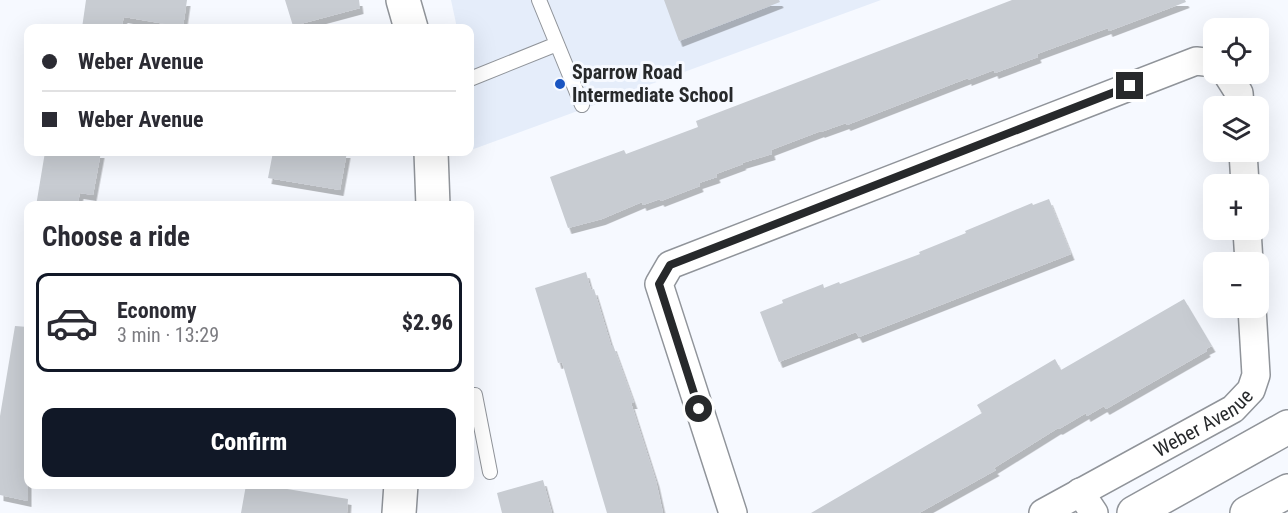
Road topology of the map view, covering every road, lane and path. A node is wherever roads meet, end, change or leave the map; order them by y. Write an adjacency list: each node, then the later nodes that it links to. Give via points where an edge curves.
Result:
1 (403, 0): 3 (main road)
2 (539, 0): 4 (lane)
3 (410, 24)
4 (557, 44): 6 (lane); 7 (lane)
5 (1203, 62): 18 (street, via 1196,61 670,265 659,284)
6 (474, 77)
7 (582, 105)
8 (430, 156): 9 (main road)
9 (433, 201)
10 (1253, 318): 16 (street, Weber Avenue, via 1256,375 1251,390 1233,409)
11 (474, 395): 13 (lane)
12 (1288, 428): 20 (main road)
13 (490, 472)
14 (401, 489): 17 (main road)
15 (1288, 491): 21 (main road)
16 (1087, 503): 19 (street, Weber Avenue)
17 (399, 513)
18 (733, 513)
19 (1043, 513)
20 (1134, 513)
21 (1247, 513)

